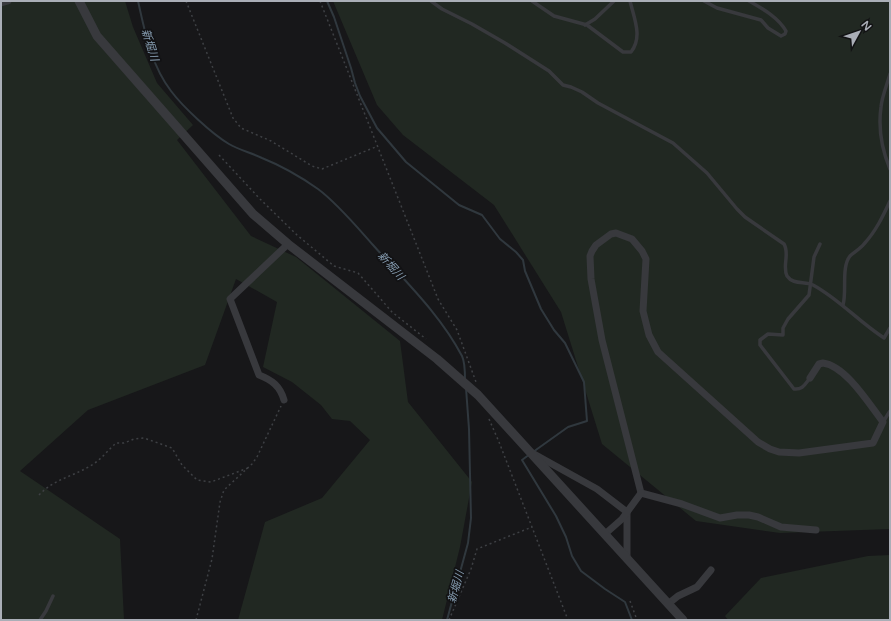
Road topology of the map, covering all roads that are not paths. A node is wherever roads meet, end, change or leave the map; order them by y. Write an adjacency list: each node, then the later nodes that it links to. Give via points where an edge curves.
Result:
1 (8, 1): 10 (street)
2 (79, 1): 16 (street, via 97,36 253,214)
3 (432, 1): 18 (lane, via 549,71 563,85 571,86 673,143 707,172 745,217 784,244 788,277 796,282)
4 (532, 1): 12 (lane, via 554,16)
5 (614, 1): 12 (lane, via 595,19)
6 (630, 1): 12 (lane, via 637,30 637,40 631,52 623,52)
7 (704, 1): 11 (lane)
8 (715, 1): 11 (lane)
9 (749, 1): 11 (lane, via 782,24 785,34 781,36 775,33 761,20)
10 (1, 3)
11 (711, 4)
12 (585, 24)
13 (890, 74): 14 (lane, via 881,107 881,140)
14 (890, 169)
15 (890, 201): 19 (lane, via 874,232 864,245 850,256 845,267)
16 (288, 244): 22 (street, via 230,300 259,375 271,380 282,392); 25 (street, via 438,359 478,395)
17 (820, 244): 18 (lane, via 814,257)
18 (811, 284): 19 (lane); 21 (lane, via 809,295 788,319 783,328 783,335 768,334 760,340 760,346 794,389 802,388)
19 (843, 305): 20 (lane, via 884,338)
20 (890, 328)
21 (810, 378): 24 (street, via 823,362 837,368 847,375)
22 (284, 400)
23 (890, 412): 24 (lane)
24 (883, 422): 26 (street, via 873,443 799,453 779,452 758,442 658,352 649,335 643,311 646,259 632,239 616,233 611,234 592,251 591,279 602,340)
25 (530, 452): 27 (street, via 597,489); 29 (street)
26 (641, 493): 27 (street); 28 (street, via 720,518 749,515 781,527)
27 (627, 512): 29 (street); 30 (street)
28 (816, 530)
29 (605, 534): 30 (street)
30 (627, 558): 33 (street)
31 (711, 570): 33 (street, via 697,587)
32 (53, 596): 34 (lane)
33 (668, 604): 35 (street)
34 (40, 620)
35 (683, 620)

